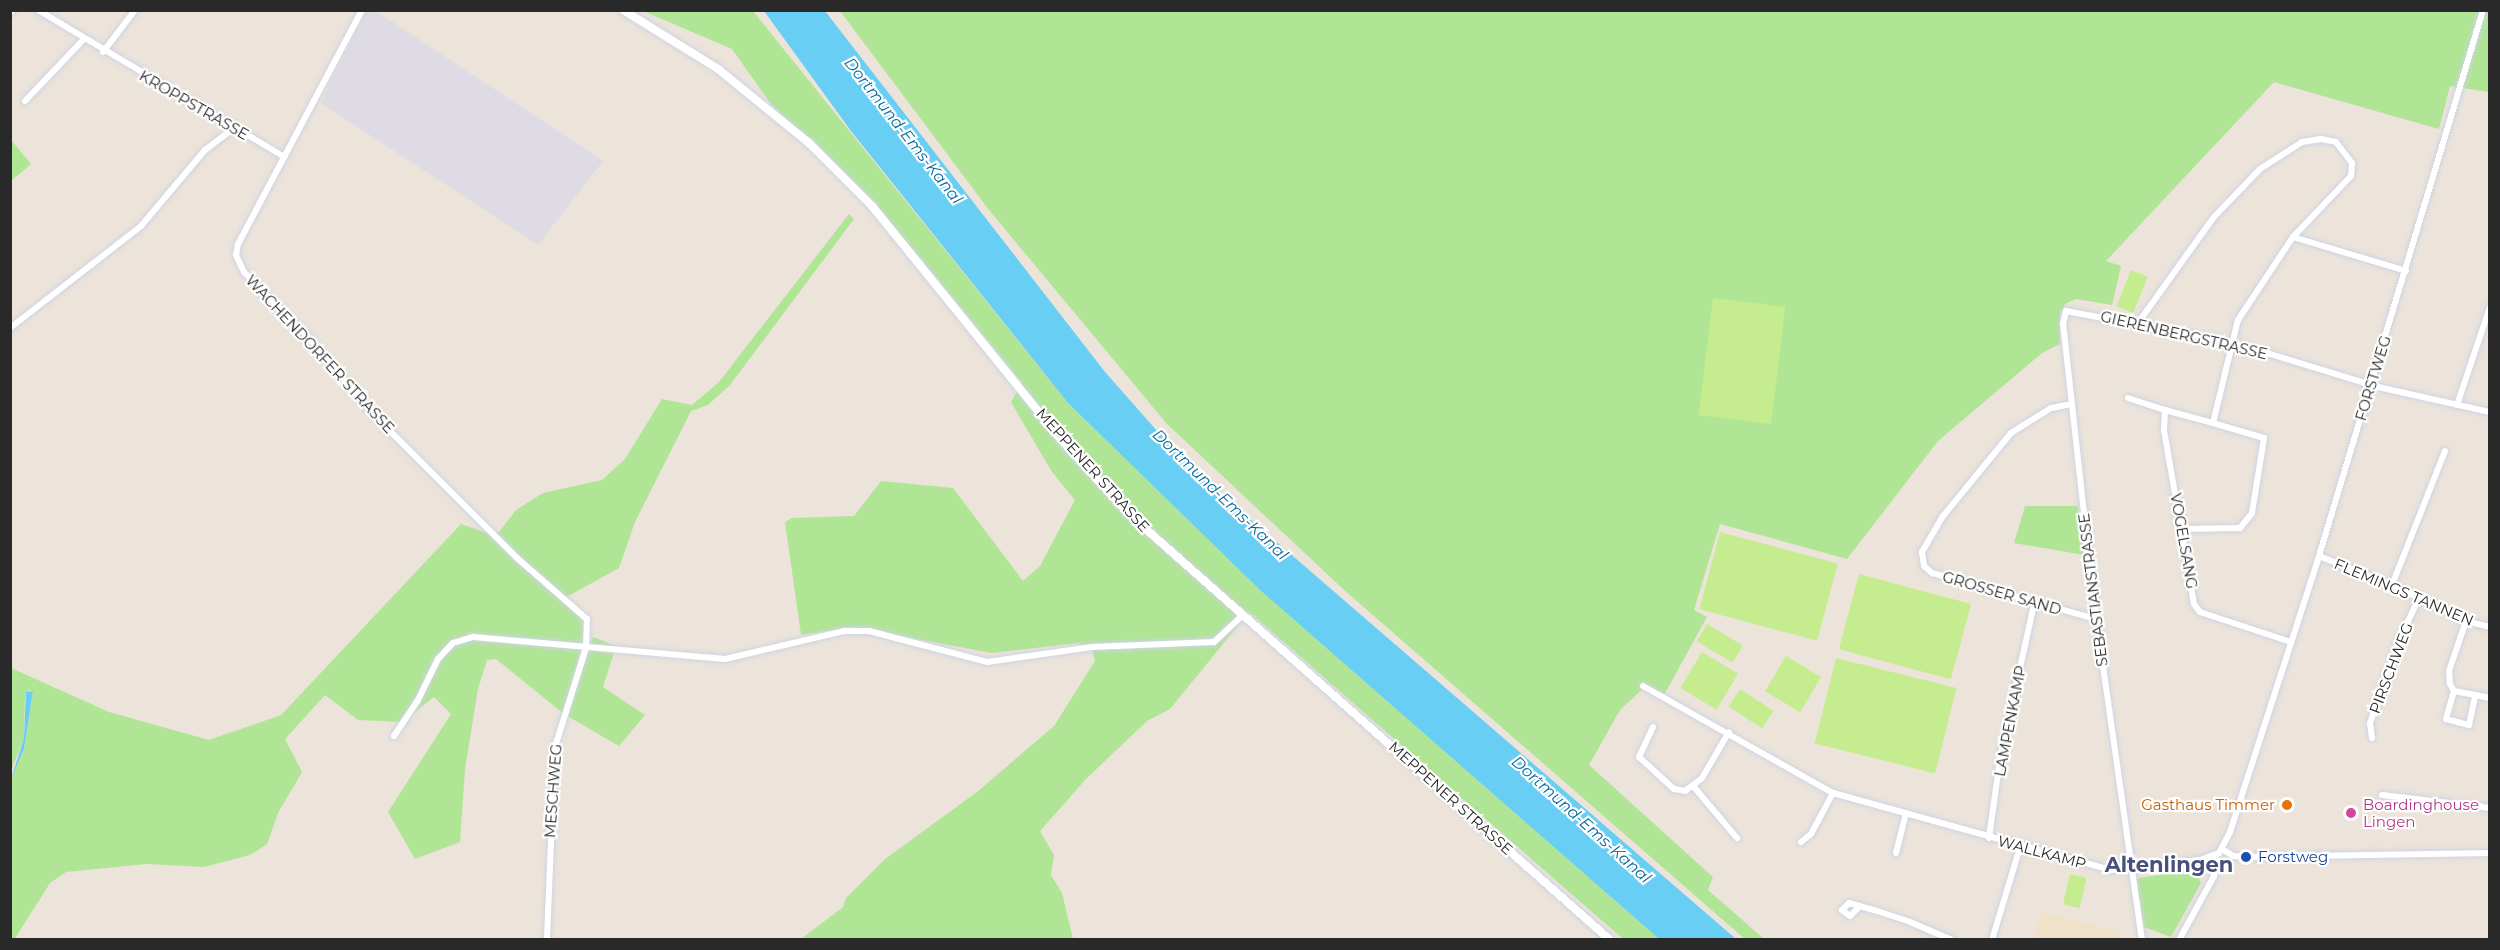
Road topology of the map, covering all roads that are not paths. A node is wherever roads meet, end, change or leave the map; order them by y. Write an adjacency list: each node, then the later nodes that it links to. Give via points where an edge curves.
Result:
1 (38, 10): 6 (street, KROPPSTRASSE)
2 (135, 10): 7 (street)
3 (362, 10): 10 (street, WACHENDORFER STRASSE)
4 (622, 10): 31 (main road, MEPPENER STRASSE, via 718,69 809,143 879,214 1074,454 1130,515)
5 (2483, 10): 12 (street, FORSTWEG)
6 (83, 40): 7 (street, KROPPSTRASSE); 8 (street)
7 (103, 52): 9 (street, KROPPSTRASSE)
8 (25, 101)
9 (232, 129): 10 (street, KROPPSTRASSE); 16 (street, via 205,150 141,226)
10 (285, 157): 36 (street, WACHENDORFER STRASSE, via 238,244 239,265 307,336 374,415 517,558 581,611 589,628)
11 (2293, 237): 12 (street); 15 (street, via 2351,176 2352,163 2336,142 2302,142 2260,169 2214,218); 17 (street, via 2261,281 2238,320)
12 (2406, 272): 18 (street, FORSTWEG)
13 (2490, 307): 21 (street)
14 (2066, 311): 15 (street, GIERENBERGSTRASSE); 20 (street, SEBASTIANSTRASSE, via 2063,324)
15 (2138, 323): 17 (street, GIERENBERGSTRASSE)
16 (10, 328)
17 (2231, 342): 18 (street, GIERENBERGSTRASSE); 24 (street)
18 (2371, 385): 21 (street, GIERENBERGSTRASSE); 27 (street, FORSTWEG)
19 (2128, 398): 22 (street)
20 (2072, 404): 30 (street, GROSSER SAND, via 2051,408 2011,433 1949,508 1922,552 1924,566 1932,573); 32 (street, SEBASTIANSTRASSE)
21 (2457, 405): 23 (street, GIERENBERGSTRASSE)
22 (2165, 410): 24 (street); 26 (street, VOGELSANG, via 2164,430)
23 (2490, 412)
24 (2213, 423): 26 (street, via 2264,438 2252,513 2240,528)
25 (2445, 452): 28 (street)
26 (2183, 530): 35 (street, VOGELSANG, via 2194,604 2200,612)
27 (2319, 556): 28 (street, FLEMINGS TANNEN); 35 (street, FORSTWEG)
28 (2392, 585): 29 (street, FLEMINGS TANNEN)
29 (2419, 598): 33 (street, FLEMINGS TANNEN); 44 (street, PIRSCHWEG, via 2396,647 2370,723)
30 (2034, 604): 32 (street, GROSSER SAND); 51 (street, LAMPENKAMP, via 2000,759)
31 (1241, 617): 36 (street, via 1214,642 1092,647 987,662 869,631 844,631 725,659); 61 (main road, MEPPENER STRASSE)
32 (2096, 619): 58 (street, SEBASTIANSTRASSE)
33 (2466, 621): 34 (street, FLEMINGS TANNEN); 38 (street, via 2449,671)
34 (2490, 627)
35 (2291, 642): 54 (street, FORSTWEG)
36 (586, 648): 43 (street, via 515,638 463,639 438,659); 60 (street, MESCHWEG, via 555,747)
37 (1643, 686): 42 (street, WALLKAMP)
38 (2454, 691): 39 (street); 39 (street, via 2446,719 2469,725)
39 (2475, 696): 40 (street)
40 (2490, 698)
41 (1653, 728): 45 (street, via 1640,757 1674,789 1685,791)
42 (1729, 732): 45 (street); 46 (street, WALLKAMP)
43 (394, 736)
44 (2372, 738)
45 (1694, 787): 50 (street)
46 (1833, 794): 49 (street, WALLKAMP); 52 (street, via 1811,834)
47 (2382, 795): 48 (street)
48 (2490, 808)
49 (1906, 813): 51 (street, WALLKAMP); 55 (street)
50 (1737, 838)
51 (1989, 838): 53 (street, WALLKAMP)
52 (1801, 842)
53 (2020, 847): 58 (street, WALLKAMP, via 2111,870); 63 (street)
54 (2222, 849): 56 (street, via 2233,856 2246,857); 57 (street)
55 (1896, 853)
56 (2490, 853)
57 (2215, 855): 58 (street, WALLKAMP); 65 (street, via 2214,876)
58 (2129, 870): 64 (street)
59 (1860, 906): 62 (street)
60 (547, 939)
61 (1610, 939)
62 (1952, 939)
63 (1992, 939)
64 (2142, 939)
65 (2179, 939)

